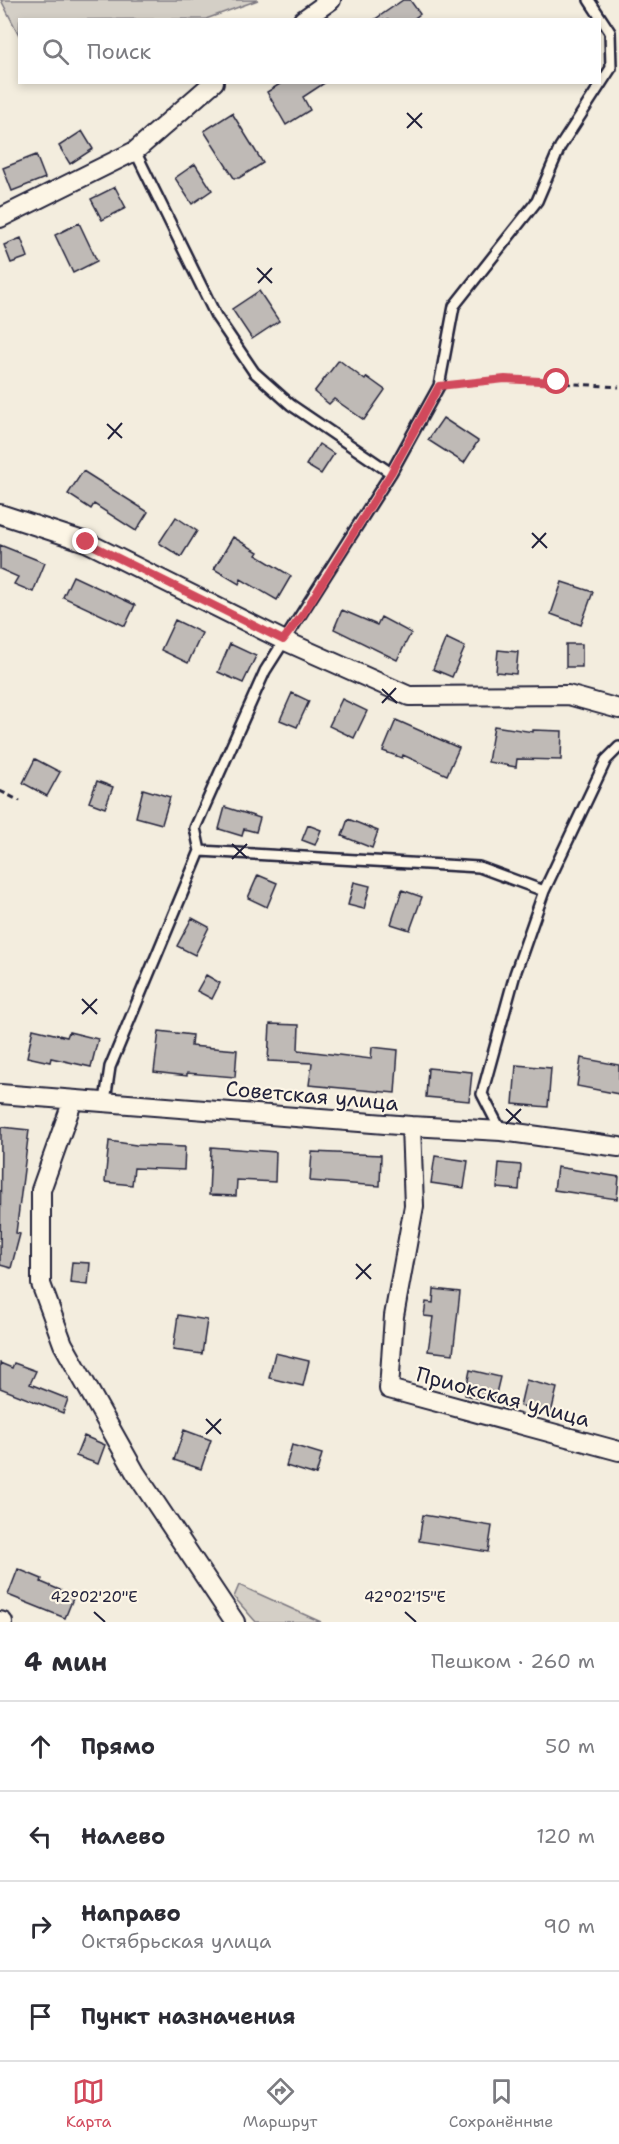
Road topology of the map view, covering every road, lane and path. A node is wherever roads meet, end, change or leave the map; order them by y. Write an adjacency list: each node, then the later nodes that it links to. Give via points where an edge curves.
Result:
1 (331, 0): 3 (street)
2 (589, 0): 4 (lane)
3 (306, 18)
4 (601, 18)
5 (601, 18): 6 (lane, via 610,32 611,68)
6 (601, 83)
7 (212, 84): 9 (street)
8 (601, 84): 11 (lane, via 560,147 537,201 454,306)
9 (135, 151): 10 (street); 13 (lane, via 216,316 254,372 291,405)
10 (0, 218)
11 (439, 386): 12 (path, via 505,379); 13 (lane)
12 (619, 387)
13 (391, 473): 15 (lane)
14 (0, 514): 15 (street, via 86,542)
15 (283, 640): 16 (street, via 410,696 568,695); 20 (lane, via 265,671 195,828)
16 (619, 709)
17 (619, 747): 21 (lane, via 606,760)
18 (0, 790): 19 (path)
19 (20, 801)
20 (200, 851): 21 (lane, via 479,867); 24 (lane, via 110,1067)
21 (544, 891): 26 (lane, via 515,974 482,1094)
22 (0, 1094): 23 (street, Советская улица)
23 (73, 1100): 24 (street, Советская улица); 29 (street, via 41,1190 41,1284 63,1344 135,1472)
24 (105, 1101): 25 (street, Советская улица)
25 (411, 1126): 26 (street, Советская улица); 28 (street, Приокская улица, via 414,1206 394,1316 389,1389)
26 (501, 1131): 27 (street, Советская улица)
27 (619, 1147)
28 (619, 1451)
29 (235, 1622)

